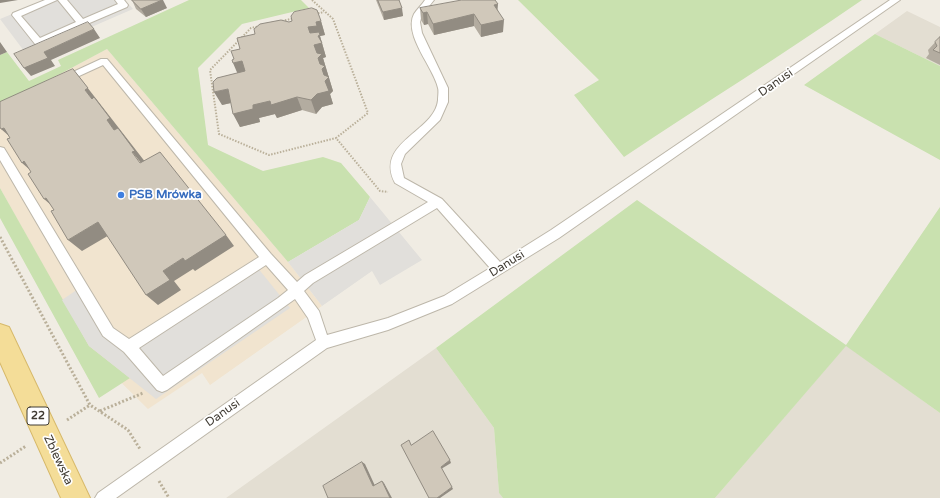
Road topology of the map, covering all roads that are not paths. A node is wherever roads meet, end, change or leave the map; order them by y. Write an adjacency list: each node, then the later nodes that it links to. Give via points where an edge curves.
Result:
1 (53, 0): 6 (lane, via 16,15 38,42)
2 (62, 0): 6 (lane)
3 (119, 0): 6 (lane, via 124,5)
4 (430, 0): 9 (lane, via 418,15 417,33 443,88 443,102 436,117 400,152 396,164 399,180)
5 (896, 0): 11 (lane, Danusi, via 599,205)
6 (82, 23)
7 (55, 84): 10 (lane, via 104,61)
8 (0, 151): 15 (lane, via 108,332)
9 (438, 202): 11 (lane); 12 (lane, via 309,279)
10 (266, 258): 12 (lane); 15 (lane)
11 (499, 269): 14 (lane, Danusi, via 448,300 388,324)
12 (296, 290): 14 (lane, via 314,315); 15 (lane, via 283,302 162,386)
13 (0, 335): 16 (main road, Zblewska / 22)
14 (323, 343): 17 (lane, Danusi)
15 (129, 347)
16 (76, 498)
17 (103, 498)

